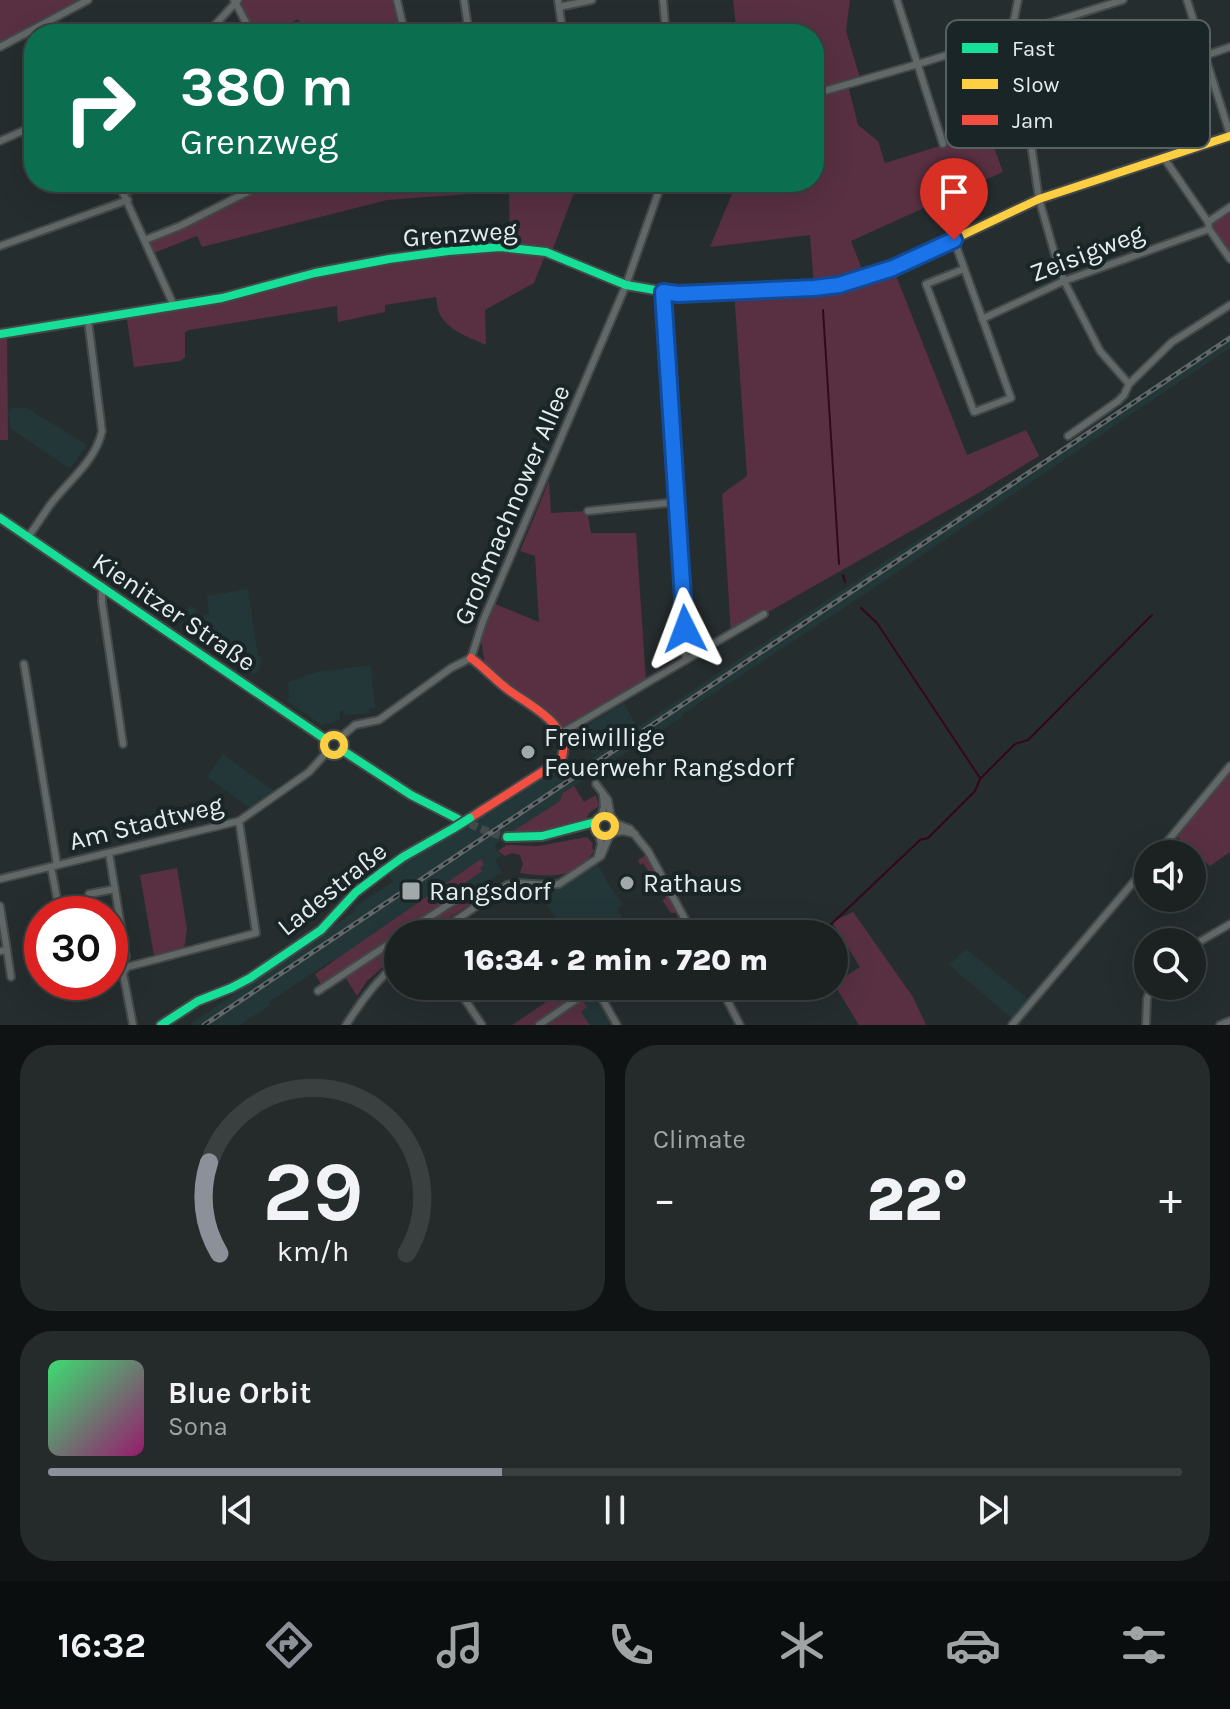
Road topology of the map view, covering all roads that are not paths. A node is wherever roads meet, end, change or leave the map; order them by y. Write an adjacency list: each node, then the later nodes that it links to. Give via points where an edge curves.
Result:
1 (88, 0): 15 (street)
2 (397, 0): 18 (street)
3 (464, 0): 19 (street)
4 (592, 0): 11 (street)
5 (663, 0): 21 (street)
6 (897, 0): 27 (street)
7 (1018, 0): 12 (street)
8 (1123, 0): 13 (street)
9 (1187, 0): 14 (street)
10 (236, 1): 16 (street); 17 (street)
11 (558, 3): 20 (street)
12 (1014, 20)
13 (1059, 20)
14 (1193, 20)
15 (52, 24)
16 (216, 24)
17 (247, 24)
18 (403, 24)
19 (468, 24)
20 (561, 24)
21 (665, 24)
22 (24, 38): 23 (street)
23 (0, 47)
24 (1230, 47): 25 (street)
25 (1210, 53)
26 (946, 55): 27 (street)
27 (918, 64): 29 (street); 34 (street)
28 (1210, 73): 31 (street)
29 (824, 91)
30 (24, 130): 32 (street)
31 (1230, 135): 33 (street, Grenzweg)
32 (0, 141)
33 (1210, 142)
34 (943, 144)
35 (1032, 148): 43 (street)
36 (1193, 148): 37 (street, Grenzweg)
37 (1164, 158): 43 (street, Grenzweg); 45 (street)
38 (123, 192): 42 (street)
39 (133, 192): 42 (street)
40 (247, 192): 46 (street)
41 (659, 192): 52 (street, Großmachnower Allee)
42 (126, 197): 46 (street); 48 (street)
43 (1039, 199): 47 (street, Grenzweg); 51 (street)
44 (1230, 207): 45 (street, Zeisigweg)
45 (1208, 225): 49 (street); 51 (street, Zeisigweg)
46 (145, 240): 55 (street)
47 (954, 240): 50 (street); 53 (street, Grenzweg, via 839,285)
48 (0, 246)
49 (1229, 255)
50 (964, 269): 56 (street); 56 (street, via 926,284 974,412 1011,398)
51 (1064, 281): 56 (street, Zeisigweg); 59 (street, via 1100,351)
52 (626, 285): 53 (street, Grenzweg); 55 (street, Grenzweg, via 546,252 500,247 389,259); 67 (street, Großmachnower Allee)
53 (663, 292): 61 (street)
54 (1230, 305): 59 (street, via 1172,342)
55 (174, 306): 57 (street, Grenzweg)
56 (982, 319)
57 (88, 320): 58 (street, Grenzweg); 64 (street, via 101,437 87,463)
58 (0, 334)
59 (1129, 384): 60 (street, via 1118,401)
60 (1068, 436)
61 (677, 502): 62 (street); 68 (street)
62 (588, 511)
63 (0, 518): 64 (street, Kienitzer Straße)
64 (28, 537): 65 (street, Kienitzer Straße)
65 (102, 586): 72 (street, Kienitzer Straße); 73 (street)
66 (764, 614): 68 (street)
67 (471, 658): 70 (street, Großmachnower Allee, via 532,704); 71 (street, via 379,720 355,725)
68 (686, 660): 70 (street)
69 (24, 664): 85 (street)
70 (560, 734): 76 (street, Großmachnower Allee)
71 (341, 737): 72 (street); 74 (street)
72 (325, 739): 75 (street)
73 (123, 744)
74 (342, 750): 75 (street, via 336,755); 79 (street)
75 (327, 752): 80 (street, Am Stadtweg, via 309,772)
76 (565, 753): 111 (street, Ladestraße, bridge, via 403,857 356,892 321,930 250,978)
77 (1230, 766): 83 (street)
78 (598, 786): 81 (street, via 608,800)
79 (458, 819)
80 (239, 821): 84 (street, Am Stadtweg); 110 (street, via 256,933 127,967 123,973)
81 (605, 827): 82 (street, via 582,825 529,839); 95 (street, via 597,859 559,884 507,885); 96 (street, via 635,834)
82 (507, 837)
83 (1169, 840)
84 (109, 853): 85 (street, Am Stadtweg); 88 (street)
85 (54, 866): 86 (street, Am Stadtweg); 91 (street)
86 (0, 879)
87 (1134, 881): 117 (street)
88 (115, 889): 90 (street); 92 (street)
89 (470, 890): 94 (street)
90 (89, 894)
91 (58, 896)
92 (116, 896)
93 (0, 906): 100 (street)
94 (425, 920)
95 (456, 920)
96 (685, 920)
97 (1230, 924): 98 (street)
98 (1206, 938)
99 (384, 947): 103 (street)
100 (3, 951): 102 (street)
101 (384, 974): 112 (street)
102 (11, 977)
103 (318, 991)
104 (465, 1000): 113 (street)
105 (575, 1000): 114 (street)
106 (603, 1000): 115 (street)
107 (728, 1000): 116 (street)
108 (1147, 1000): 118 (street)
109 (1230, 1021): 119 (street)
110 (133, 1025)
111 (161, 1025)
112 (346, 1025)
113 (482, 1025)
114 (539, 1025)
115 (617, 1025)
116 (740, 1025)
117 (1012, 1025)
118 (1146, 1025)
119 (1220, 1025)

